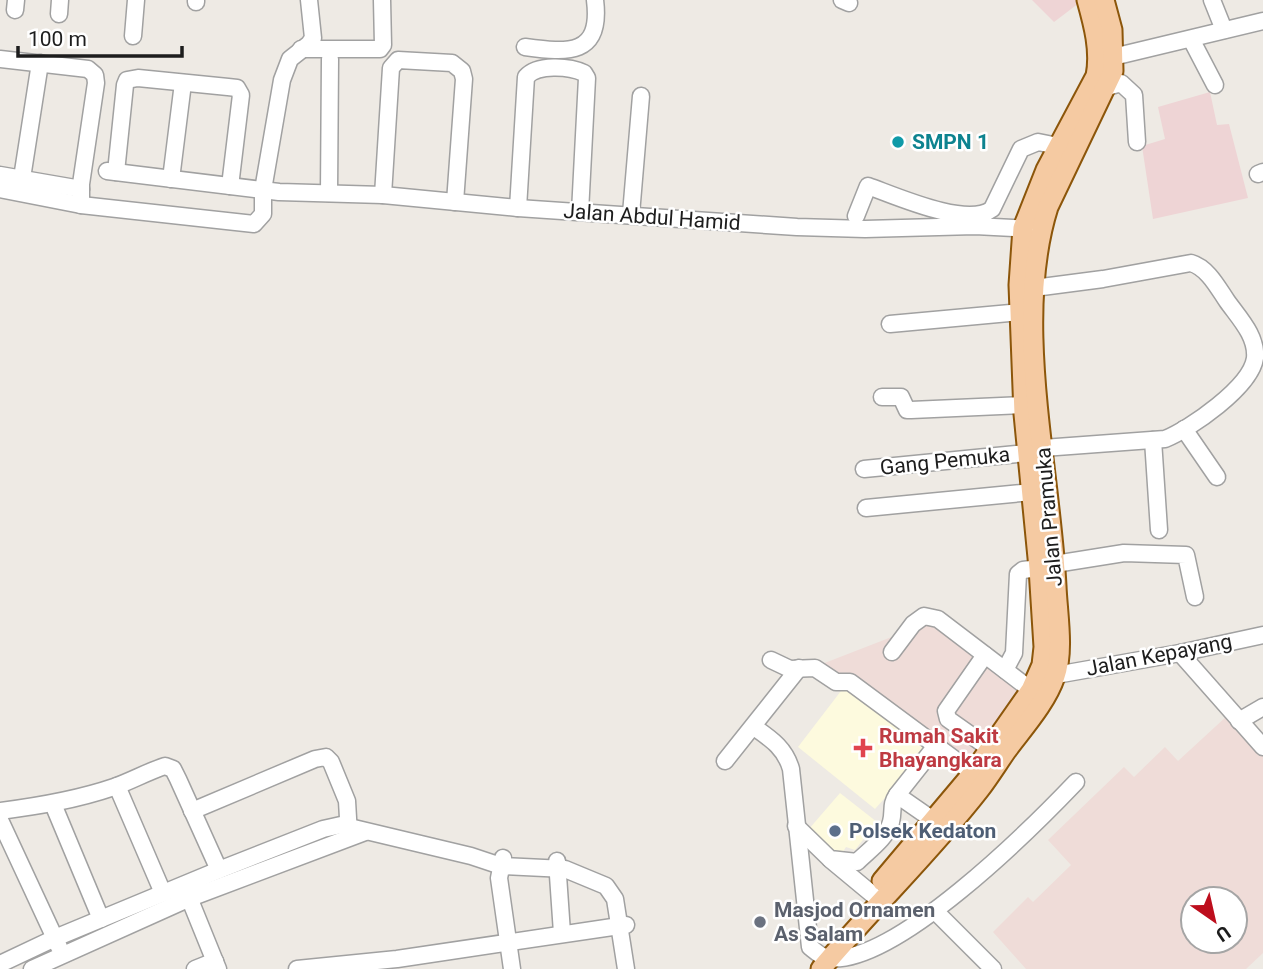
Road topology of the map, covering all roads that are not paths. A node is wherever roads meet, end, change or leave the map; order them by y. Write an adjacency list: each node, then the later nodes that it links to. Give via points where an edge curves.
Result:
1 (135, 0): 10 (street)
2 (309, 0): 13 (street, via 313,38)
3 (382, 0): 13 (street, via 380,49)
4 (595, 0): 12 (street, via 594,29 581,47)
5 (1087, 0): 23 (main road, Jalan Pramuka, via 1095,27 1096,76)
6 (1104, 0): 14 (main road, Jalan Pramuka, via 1112,30)
7 (1212, 0): 9 (street)
8 (1263, 21): 9 (street)
9 (1224, 30): 11 (street)
10 (133, 36)
11 (1191, 39): 14 (street); 19 (street)
12 (525, 47)
13 (301, 49): 29 (street, via 290,59 282,80)
14 (1112, 57): 20 (main road, Jalan Pramuka)
15 (0, 59): 17 (street)
16 (330, 59): 30 (street)
17 (40, 63): 25 (street); 32 (street, via 88,69 95,75)
18 (183, 83): 26 (street); 26 (street, Jalan Abdul Hamid, via 127,80 112,172); 27 (street, via 241,92)
19 (1216, 85)
20 (1107, 87): 22 (street, via 1121,83 1134,95); 38 (main road, Jalan Pramuka)
21 (641, 96): 36 (street)
22 (1137, 142)
23 (1058, 146): 37 (street, via 1038,142 1021,149 987,213 950,214 868,186); 38 (main road, Jalan Pramuka, via 1033,199)
24 (0, 175): 25 (street)
25 (22, 178): 32 (street)
26 (171, 179): 27 (street, Jalan Abdul Hamid)
27 (230, 186): 29 (street, Jalan Abdul Hamid)
28 (0, 188): 32 (street)
29 (263, 190): 30 (street, Jalan Abdul Hamid); 32 (street, via 263,214 254,223)
30 (330, 193): 31 (street, Jalan Abdul Hamid)
31 (383, 195): 33 (street, Jalan Abdul Hamid); 33 (street, via 391,68 398,61 452,63 464,79)
32 (81, 197)
33 (455, 202): 34 (street, Jalan Abdul Hamid)
34 (518, 208): 35 (street, Jalan Abdul Hamid); 35 (street, via 526,77 532,70 570,69 587,78)
35 (580, 212): 36 (street, Jalan Abdul Hamid)
36 (631, 214): 38 (street, Jalan Abdul Hamid, via 797,228)
37 (856, 216)
38 (1032, 229): 39 (main road, Jalan Pramuka); 40 (main road, Jalan Pramuka, via 1020,271)
39 (1034, 288): 43 (main road, Jalan Pramuka); 44 (street, Gang Pemuka, via 1191,264 1202,268 1249,331 1255,358 1251,371 1234,391)
40 (1020, 312): 41 (street); 43 (main road, Jalan Pramuka)
41 (890, 324)
42 (881, 397): 43 (street, via 901,397 911,411)
43 (1029, 410): 46 (main road, Jalan Pramuka)
44 (1184, 429): 45 (street, Gang Pemuka); 48 (street)
45 (1153, 440): 46 (street, Gang Pemuka); 51 (street)
46 (1035, 451): 47 (street, Gang Pemuka); 49 (main road, Jalan Pramuka); 52 (main road, Jalan Pramuka)
47 (864, 469)
48 (1217, 477)
49 (1032, 492): 50 (street); 52 (main road, Jalan Pramuka)
50 (866, 508)
51 (1159, 530)
52 (1047, 566): 53 (street, via 1124,553 1186,555); 60 (street, via 1018,574 1014,653); 61 (main road, Jalan Pramuka, via 1059,653); 62 (main road, Jalan Pramuka, via 1042,665)
53 (1195, 597)
54 (1263, 635): 56 (street, Jalan Kepayang)
55 (892, 652): 57 (street, via 912,624 928,616 938,618)
56 (1180, 653): 61 (street, Jalan Kepayang); 64 (street)
57 (985, 655): 60 (street); 68 (street, via 946,712 948,719)
58 (771, 660): 59 (street, via 784,668)
59 (799, 668): 65 (street); 66 (street, via 815,668 836,682 850,682)
60 (1005, 670): 62 (street)
61 (1056, 675): 78 (main road, Jalan Pramuka, via 980,789)
62 (1031, 690): 68 (main road, Jalan Pramuka)
63 (1263, 707): 64 (street)
64 (1239, 721): 67 (street)
65 (754, 727): 69 (street); 79 (street, via 788,758)
66 (935, 747): 70 (street); 73 (street)
67 (1263, 747)
68 (989, 748): 70 (main road, Jalan Pramuka)
69 (725, 761)
70 (973, 773): 78 (main road, Jalan Pramuka)
71 (1076, 782): 88 (street, via 969,889)
72 (117, 786): 74 (street); 76 (street, via 164,766 173,769); 86 (street)
73 (897, 795): 78 (street); 81 (street, via 884,835 857,862)
74 (53, 804): 75 (street); 89 (street)
75 (0, 811)
76 (192, 811): 80 (street, via 326,757 347,801); 84 (street)
77 (0, 820): 92 (street)
78 (940, 825): 87 (main road, Jalan Pramuka); 95 (main road, Jalan Pramuka)
79 (796, 826): 81 (street); 95 (street, via 810,947)
80 (354, 832): 82 (street); 84 (street, via 341,825 323,829); 85 (street)
81 (830, 859): 87 (street)
82 (498, 862): 83 (street); 93 (street)
83 (557, 864): 90 (street, via 590,872 614,885 623,899); 91 (street)
84 (219, 870): 85 (street)
85 (187, 892): 86 (street); 94 (street); 99 (street)
86 (163, 893): 89 (street)
87 (872, 894): 95 (main road, Jalan Pramuka)
88 (937, 913): 96 (street); 106 (street)
89 (101, 919): 92 (street)
90 (623, 925): 91 (street); 104 (street); 105 (street)
91 (562, 933): 93 (street)
92 (55, 938): 94 (street); 97 (street)
93 (508, 941): 98 (street); 103 (street)
94 (62, 956): 100 (street)
95 (819, 963): 96 (street)
96 (866, 963)
97 (0, 964)
98 (398, 964): 102 (street)
99 (216, 965): 101 (street)
100 (32, 969)
101 (195, 969)
102 (297, 969)
103 (512, 969)
104 (626, 969)
105 (633, 969)
106 (993, 969)

